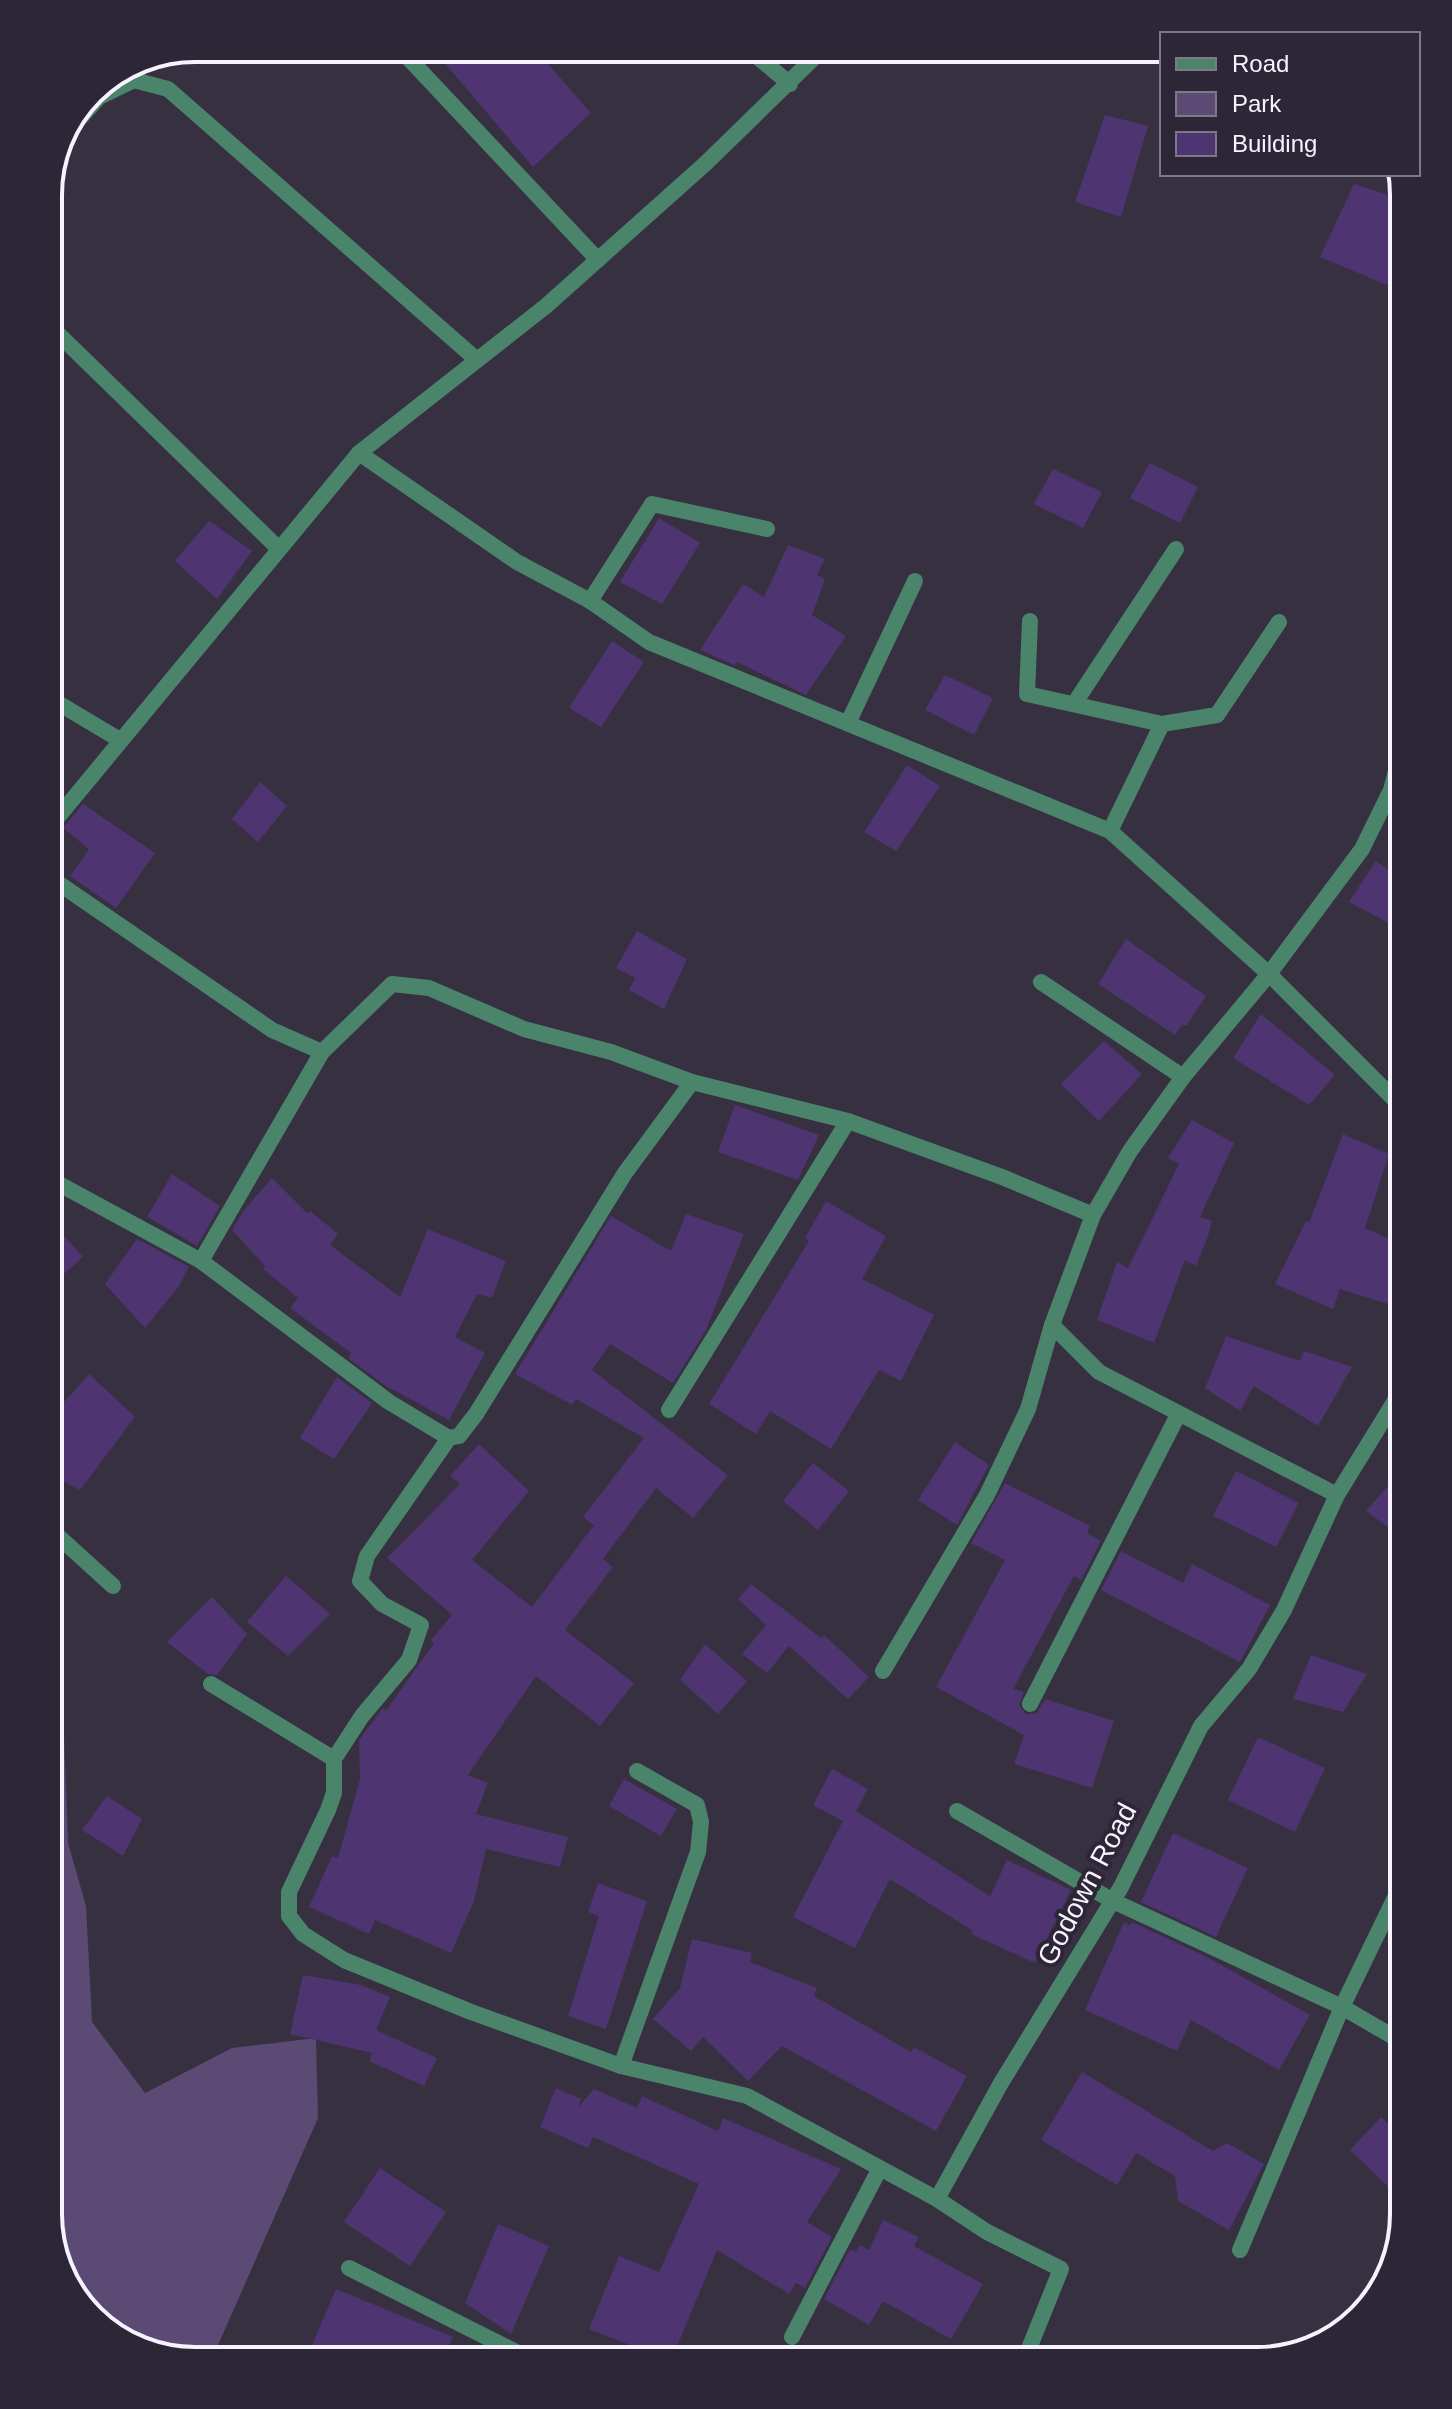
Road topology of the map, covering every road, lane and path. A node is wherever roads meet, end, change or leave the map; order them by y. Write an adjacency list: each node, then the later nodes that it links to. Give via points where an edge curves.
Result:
1 (412, 62): 6 (street)
2 (764, 62): 4 (street)
3 (811, 62): 4 (street)
4 (790, 84): 6 (street)
5 (115, 89): 8 (street, via 134,80 168,89)
6 (598, 260): 8 (street)
7 (62, 338): 11 (street)
8 (477, 360): 9 (street)
9 (359, 453): 11 (street); 14 (street, via 517,562)
10 (767, 529): 14 (street, via 652,504)
11 (279, 549): 21 (street)
12 (1176, 549): 17 (street)
13 (915, 581): 19 (street)
14 (590, 601): 19 (street, via 649,642)
15 (1030, 621): 17 (street, via 1027,694)
16 (1279, 622): 20 (street, via 1217,715)
17 (1074, 704): 20 (street)
18 (62, 705): 21 (street)
19 (848, 723): 24 (street)
20 (1162, 724): 24 (street)
21 (120, 740): 23 (street)
22 (1390, 792): 26 (street, via 1362,849)
23 (62, 812)
24 (1110, 831): 26 (street)
25 (62, 886): 28 (street, via 272,1030)
26 (1269, 974): 29 (street); 31 (street)
27 (1041, 982): 29 (street)
28 (322, 1052): 30 (street, via 392,984 429,988 524,1029 611,1052); 35 (street)
29 (1183, 1077): 34 (street)
30 (692, 1082): 32 (street); 40 (street, via 625,1173 476,1414 459,1436)
31 (1390, 1095)
32 (848, 1121): 34 (street); 37 (street)
33 (62, 1186): 35 (street)
34 (1093, 1215): 36 (street)
35 (201, 1261): 40 (street, via 389,1402)
36 (1052, 1325): 39 (street, via 1099,1372); 44 (street, via 1028,1409 987,1495)
37 (669, 1410)
38 (1390, 1413): 41 (street, Godown Road)
39 (1178, 1415): 41 (street); 46 (street)
40 (449, 1438): 47 (street, via 367,1556 360,1581 382,1604 421,1625 419,1635 409,1660)
41 (1337, 1495): 50 (street, Godown Road, via 1284,1610 1249,1669 1201,1726)
42 (62, 1540): 43 (street)
43 (113, 1586)
44 (883, 1671)
45 (211, 1684): 47 (street)
46 (1030, 1704)
47 (334, 1759): 54 (street, via 334,1793 289,1892 289,1916 303,1934 344,1960)
48 (637, 1771): 54 (street, via 697,1805 701,1822 698,1852)
49 (957, 1811): 50 (street)
50 (1113, 1901): 52 (street); 56 (street, Godown Road)
51 (1390, 1908): 52 (street)
52 (1342, 2007): 53 (street); 57 (street)
53 (1390, 2035)
54 (621, 2066): 55 (street, via 747,2096)
55 (879, 2170): 56 (street); 59 (street)
56 (937, 2199): 61 (street, via 987,2232 1061,2269)
57 (1240, 2250)
58 (349, 2268): 60 (street)
59 (792, 2337)
60 (506, 2347)
61 (1030, 2347)

